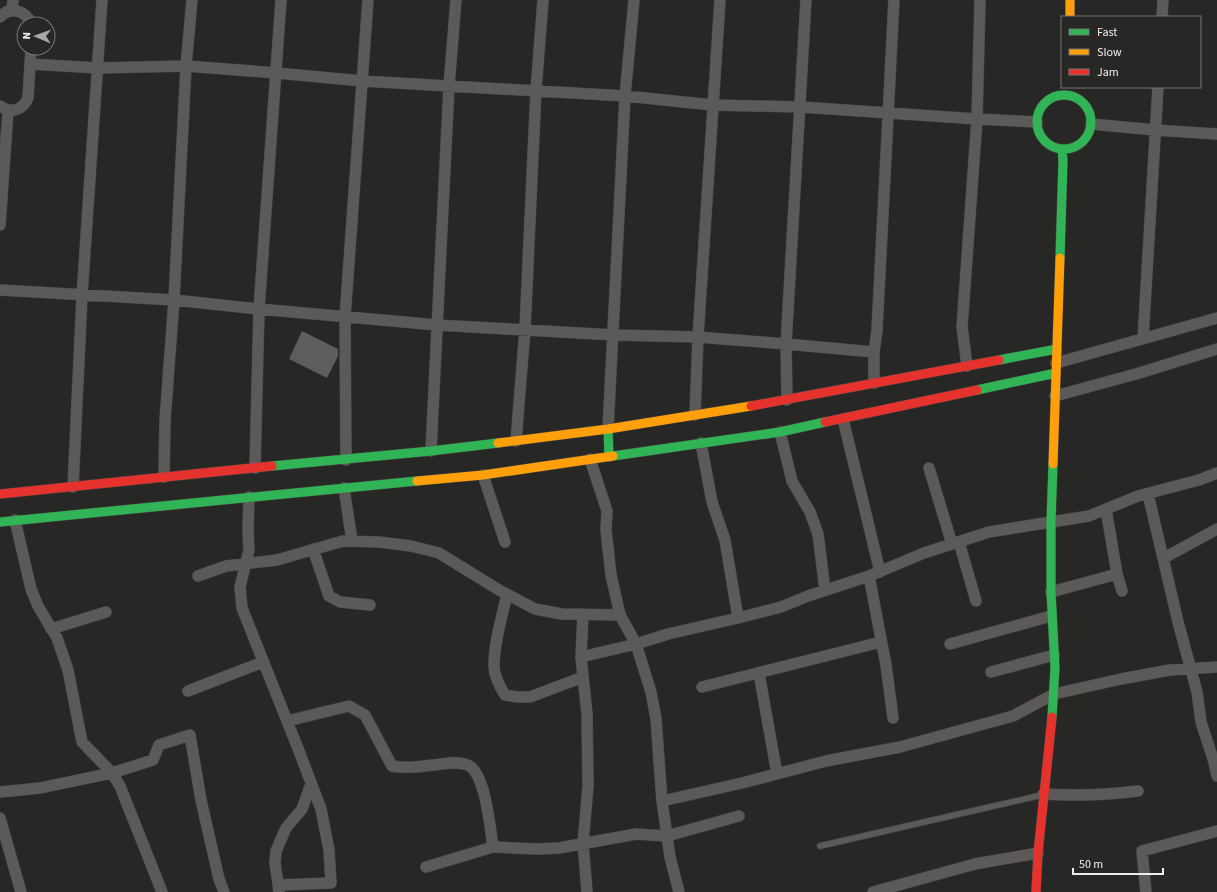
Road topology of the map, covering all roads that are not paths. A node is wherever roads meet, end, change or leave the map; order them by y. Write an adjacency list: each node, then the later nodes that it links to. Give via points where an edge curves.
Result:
1 (102, 0): 22 (street)
2 (192, 0): 21 (street)
3 (281, 0): 23 (street)
4 (368, 0): 24 (street)
5 (456, 0): 25 (street)
6 (543, 0): 27 (street)
7 (634, 0): 29 (street)
8 (720, 0): 30 (street)
9 (806, 0): 31 (street)
10 (894, 0): 33 (street)
11 (980, 0): 34 (street)
12 (1070, 0): 16 (street)
13 (1163, 0): 17 (street)
14 (13, 5): 15 (street); 18 (street)
15 (27, 16)
16 (1070, 16)
17 (1162, 16)
18 (0, 17)
19 (30, 56): 20 (street)
20 (30, 64): 22 (street); 32 (street, via 26,103 18,109)
21 (186, 66): 22 (street); 23 (street); 43 (street)
22 (98, 68): 42 (street)
23 (277, 73): 24 (street); 44 (street)
24 (362, 81): 25 (street); 45 (street)
25 (449, 86): 27 (street); 47 (street)
26 (1158, 88): 37 (street)
27 (536, 90): 29 (street); 48 (street)
28 (1066, 91): 35 (street, via 1047,101 1040,110); 36 (street, via 1085,104)
29 (625, 96): 30 (street); 49 (street)
30 (712, 105): 31 (street); 50 (street)
31 (801, 107): 33 (street); 52 (street)
32 (4, 108): 40 (street)
33 (887, 113): 34 (street); 55 (street)
34 (977, 119): 35 (street); 56 (street, via 962,327)
35 (1037, 122): 39 (street, via 1044,140)
36 (1091, 124): 37 (street); 39 (street, via 1082,143 1073,148)
37 (1156, 130): 38 (street); 51 (street)
38 (1217, 134)
39 (1062, 149): 53 (street)
40 (0, 225)
41 (0, 290): 42 (street)
42 (82, 296): 43 (street); 76 (street)
43 (174, 300): 44 (street); 75 (street, via 165,420)
44 (259, 309): 45 (street); 71 (street)
45 (345, 317): 47 (street); 70 (street)
46 (1217, 318): 51 (street)
47 (437, 325): 48 (street); 67 (street)
48 (525, 329): 49 (street); 65 (street)
49 (614, 335): 50 (street); 63 (street)
50 (698, 338): 52 (street); 61 (street)
51 (1143, 339): 57 (street)
52 (786, 344): 55 (street); 60 (street)
53 (1057, 349): 56 (street); 57 (street)
54 (1217, 349): 59 (street)
55 (874, 352): 58 (street)
56 (966, 366): 58 (street)
57 (1056, 368): 59 (street); 62 (street)
58 (874, 384): 60 (street)
59 (1055, 396): 84 (street)
60 (787, 400): 61 (street)
61 (696, 415): 63 (street)
62 (843, 419): 64 (street); 92 (street)
63 (608, 429): 65 (street); 68 (street)
64 (780, 432): 66 (street); 96 (street, via 792,481 810,512 818,534)
65 (516, 441): 67 (street)
66 (701, 444): 68 (street); 106 (street, via 712,502 725,540)
67 (431, 451): 70 (street)
68 (609, 457): 69 (street)
69 (590, 459): 74 (street); 104 (street, via 607,511 606,530 611,575)
70 (346, 460): 71 (street)
71 (255, 468): 75 (street)
72 (930, 468): 88 (street)
73 (1217, 473): 79 (street)
74 (483, 475): 77 (street); 87 (street)
75 (164, 477): 76 (street)
76 (73, 487): 78 (street)
77 (344, 488): 80 (street); 86 (street)
78 (0, 494)
79 (1148, 494): 81 (street); 90 (street)
80 (249, 497): 82 (street); 91 (street, via 249,550)
81 (1106, 509): 84 (street, via 1089,516); 93 (street)
82 (15, 520): 83 (street); 107 (street, via 31,589)
83 (0, 522)
84 (1051, 522): 88 (street, via 989,532); 98 (street)
85 (1217, 530): 90 (street)
86 (352, 541): 89 (street); 99 (street, via 411,546 439,553)
87 (505, 542)
88 (955, 543): 92 (street); 100 (street)
89 (313, 549): 91 (street, via 277,560); 101 (street, via 329,596 340,602)
90 (1164, 558): 115 (street)
91 (246, 563): 94 (street, via 226,566); 113 (street, via 240,587 242,608)
92 (880, 572): 95 (street)
93 (1117, 574): 97 (street); 98 (street)
94 (198, 576)
95 (869, 576): 96 (street); 108 (street)
96 (825, 590): 106 (street, via 781,607)
97 (1122, 591)
98 (1050, 592): 105 (street)
99 (507, 594): 103 (street, via 535,609 562,614); 118 (street, via 494,667 500,688 505,695 530,697)
100 (976, 601)
101 (370, 604)
102 (106, 612): 107 (street)
103 (583, 614): 104 (street); 112 (street)
104 (620, 615): 109 (street)
105 (1052, 616): 110 (street); 111 (street)
106 (738, 618): 109 (street)
107 (51, 629): 124 (street, via 57,638 68,670 82,742)
108 (881, 642): 117 (street); 122 (street)
109 (636, 644): 112 (street); 131 (street, via 651,692 656,719)
110 (950, 644)
111 (1054, 655): 116 (street); 121 (street)
112 (581, 657): 118 (street)
113 (263, 662): 120 (street); 123 (street)
114 (1217, 667): 115 (street)
115 (1190, 668): 121 (street); 126 (street, via 1197,692 1201,722)
116 (991, 672)
117 (759, 673): 119 (street); 125 (street)
118 (583, 677): 136 (street, via 587,714 588,786)
119 (702, 687)
120 (188, 691)
121 (1054, 694): 125 (street, via 1013,716 900,747 826,761); 130 (street)
122 (893, 718)
123 (287, 721): 127 (street); 138 (street, via 349,706 365,715 392,766 402,768 455,762 470,766 479,778)
124 (112, 773): 129 (street, via 40,788); 143 (street, via 120,786); 144 (street, via 153,760 159,745 190,735 201,800)
125 (777, 774): 131 (street)
126 (1217, 776)
127 (311, 784): 141 (street, via 302,809 286,828 276,851); 141 (street, via 321,809 329,850 331,883)
128 (1138, 790): 130 (street, via 1070,796)
129 (0, 792)
130 (1043, 794): 137 (lane); 139 (street)
131 (662, 801): 135 (street)
132 (739, 816): 135 (street)
133 (0, 818): 142 (street)
134 (1217, 831): 149 (street, via 1142,851)
135 (667, 836): 136 (street, via 636,834); 146 (street)
136 (583, 843): 138 (street, via 559,848); 145 (street)
137 (820, 846)
138 (493, 847): 140 (street)
139 (1038, 853): 147 (street, via 975,864); 148 (street)
140 (426, 867)
141 (278, 888)
142 (21, 892)
143 (162, 892)
144 (224, 892)
145 (587, 892)
146 (679, 892)
147 (873, 892)
148 (1036, 892)
149 (1146, 892)

